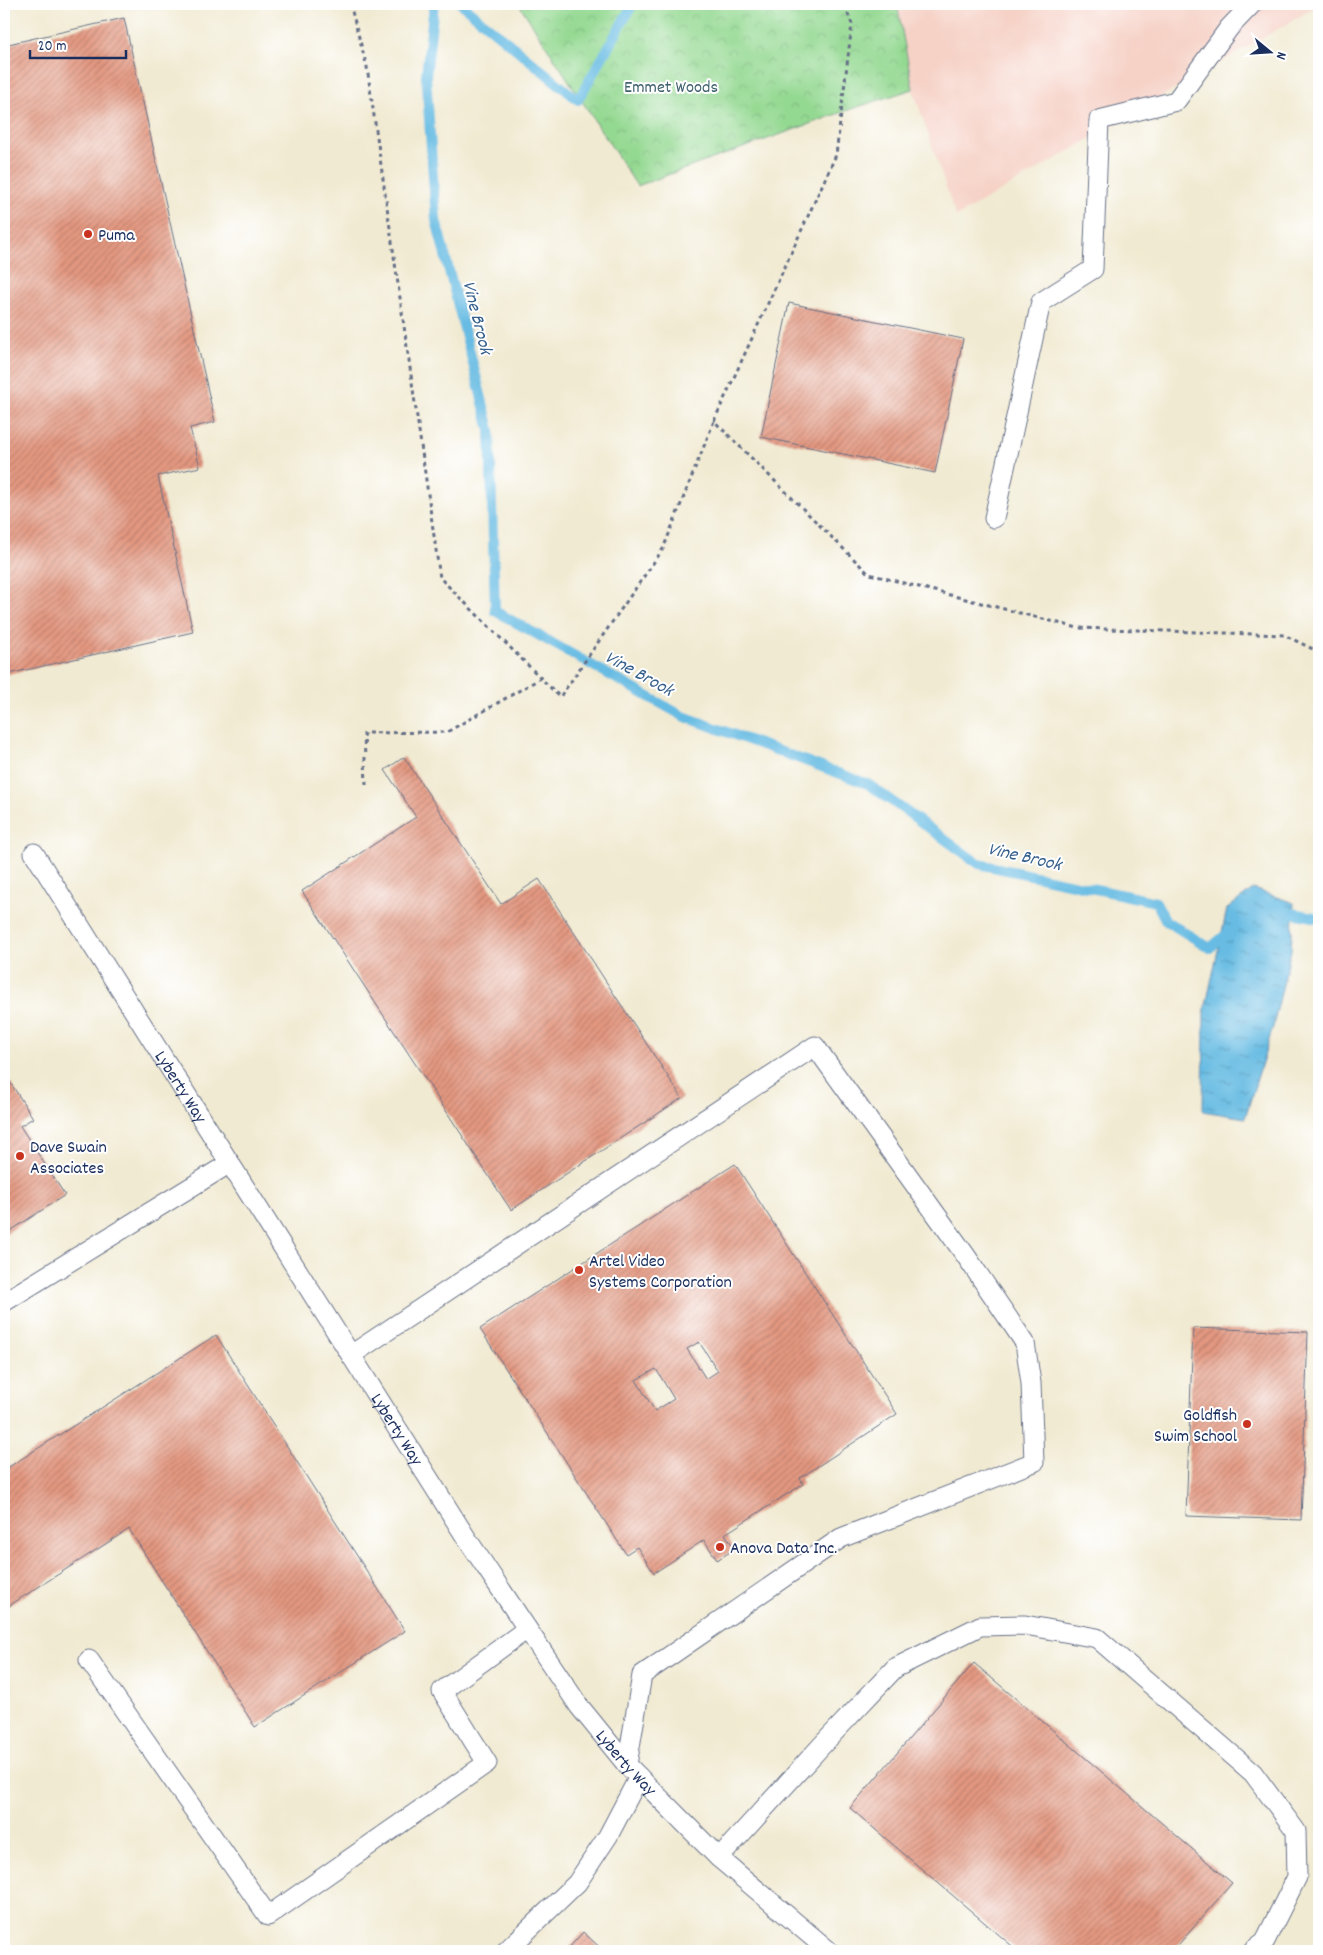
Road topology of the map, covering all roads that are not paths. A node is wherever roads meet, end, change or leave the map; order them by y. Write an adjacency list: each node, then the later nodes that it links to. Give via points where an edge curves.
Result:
1 (1252, 4): 2 (lane, via 1229,28 1176,101 1098,120 1094,268 1040,302)
2 (994, 518)
3 (34, 853): 4 (lane, Lyberty Way)
4 (230, 1162): 5 (lane); 6 (lane, Lyberty Way)
5 (4, 1302)
6 (351, 1354): 7 (lane, Lyberty Way); 9 (lane, via 815,1046 966,1256 1024,1343 1031,1383 1034,1462 842,1538 642,1675)
7 (527, 1629): 8 (lane, via 442,1690 487,1763 268,1916); 9 (lane, Lyberty Way, via 579,1706)
8 (89, 1660)
9 (633, 1771): 10 (lane, Lyberty Way); 11 (lane, via 608,1836 577,1883)
10 (719, 1858): 12 (lane, Lyberty Way); 13 (lane, via 895,1668 980,1626 1025,1625 1096,1638 1253,1772 1296,1831 1297,1877 1265,1941)
11 (506, 1951)
12 (829, 1951)
13 (1252, 1951)

